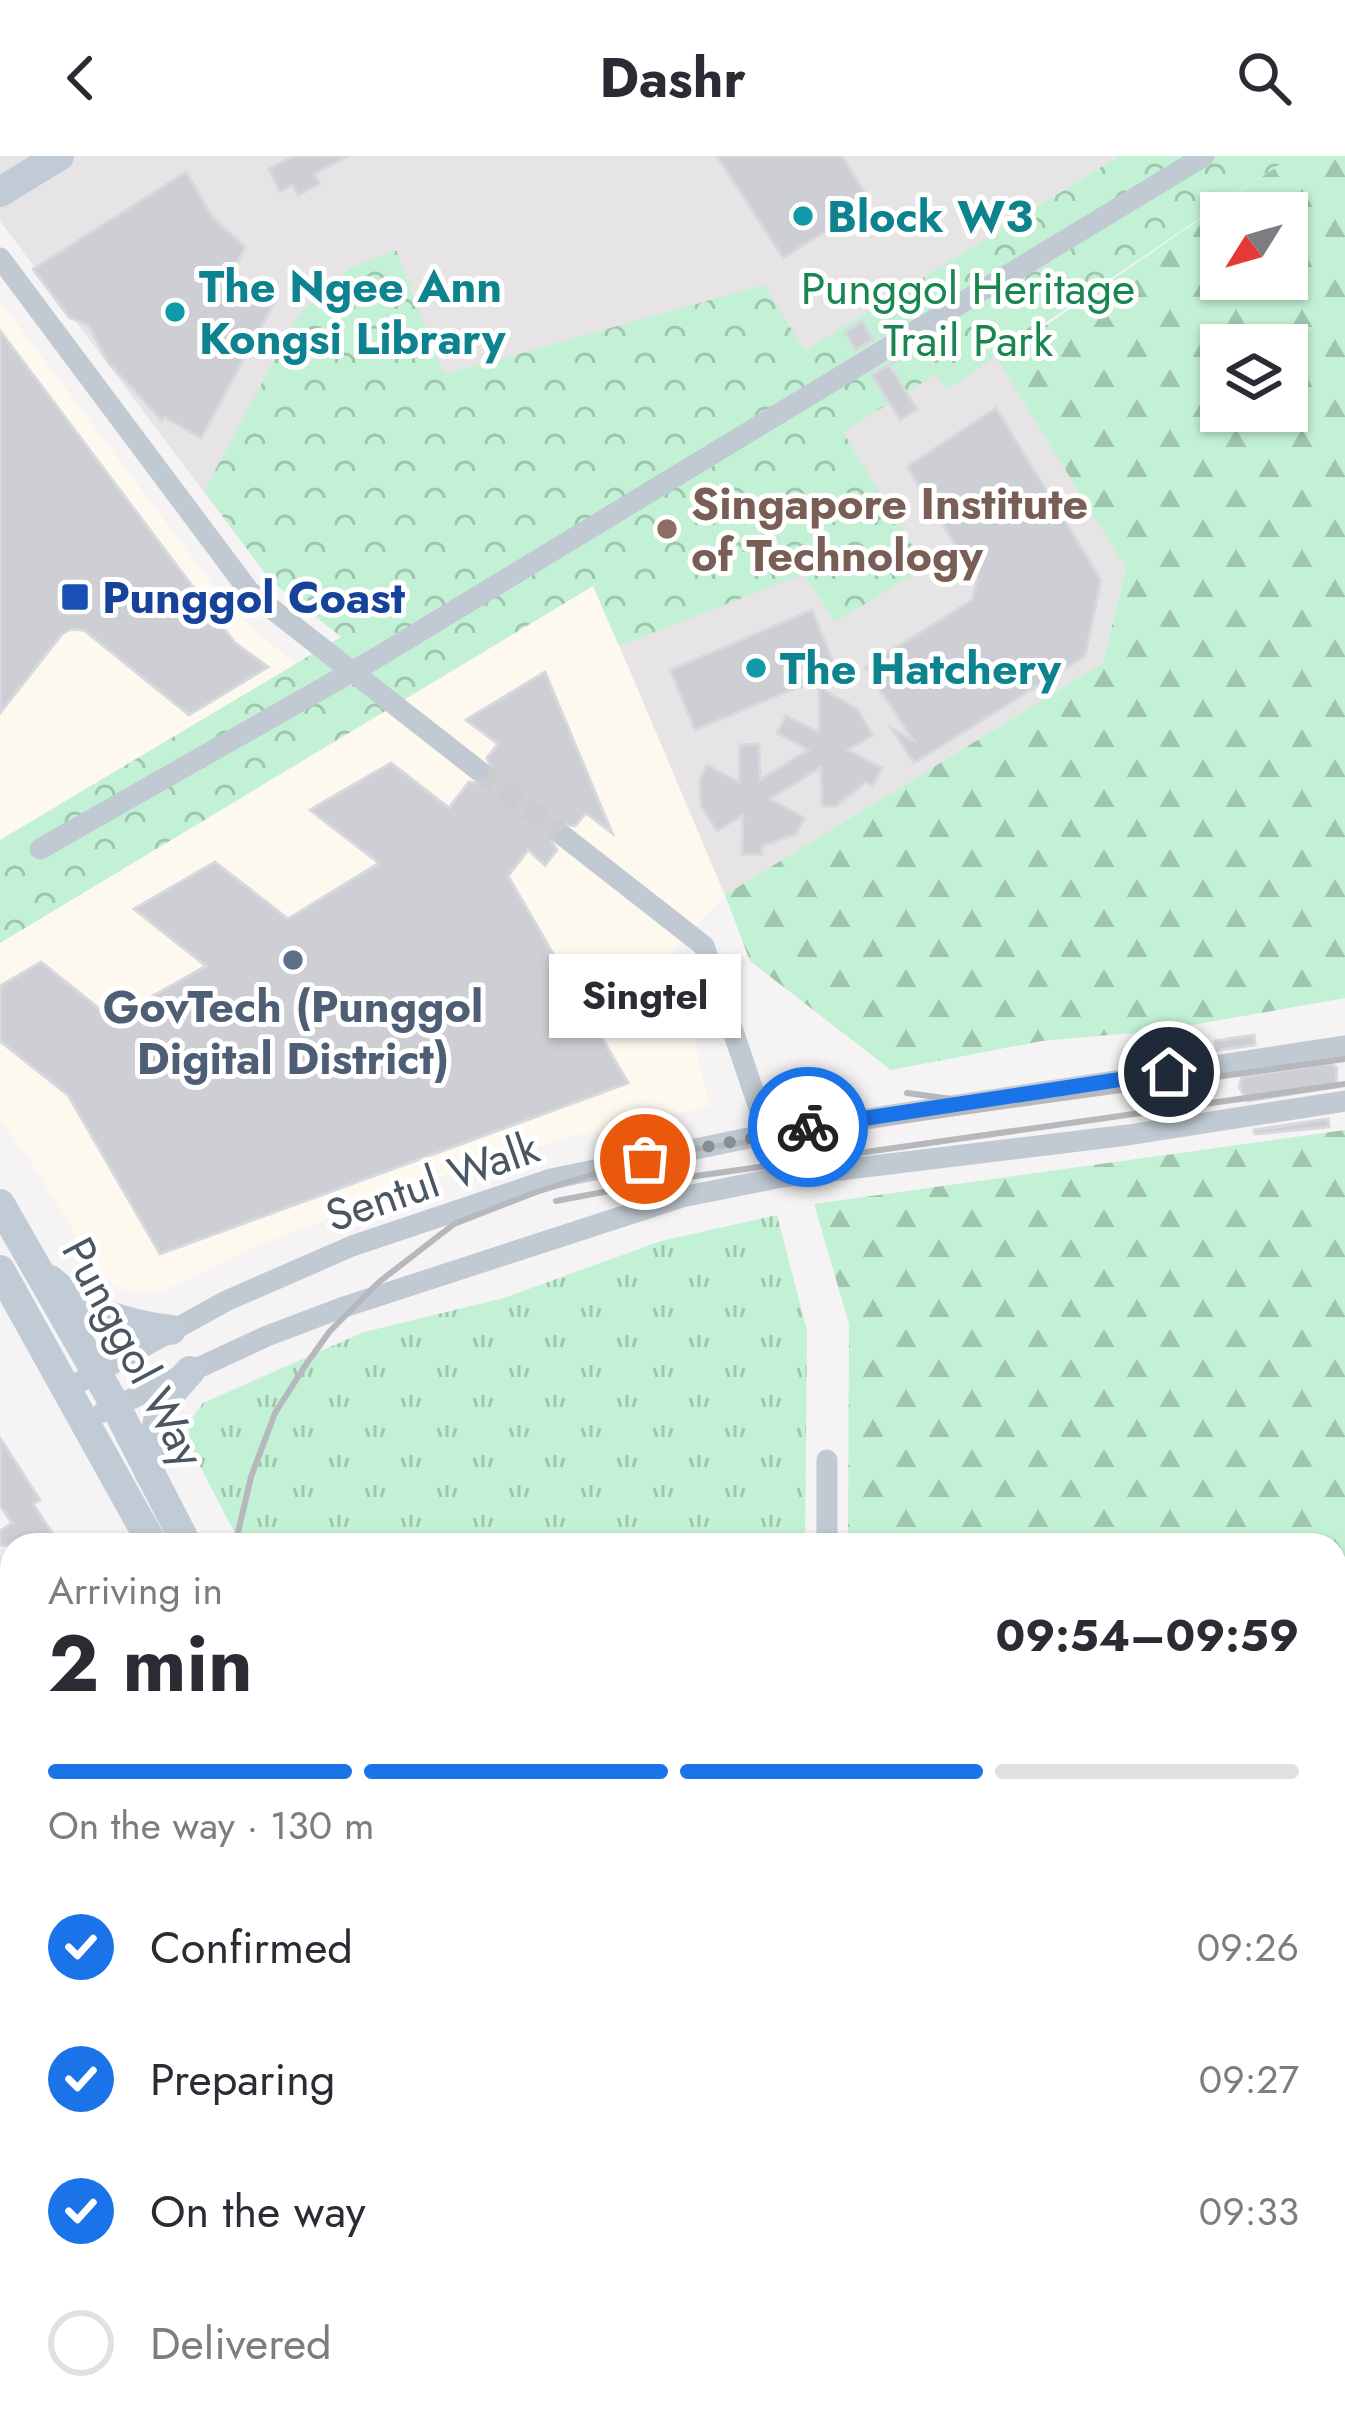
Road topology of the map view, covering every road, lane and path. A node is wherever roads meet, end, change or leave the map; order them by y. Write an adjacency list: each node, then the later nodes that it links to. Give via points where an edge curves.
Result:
1 (59, 156): 3 (main road)
2 (1204, 156): 7 (street, via 376,658)
3 (0, 192)
4 (0, 259): 5 (street, via 249,591)
5 (478, 770)
6 (566, 838): 10 (street, via 704,946)
7 (40, 849)
8 (1345, 1046): 10 (street, Sentul Walk)
9 (1345, 1101): 15 (street, Sentul Walk, via 682,1197 341,1308)
10 (768, 1134): 14 (street, Sentul Walk, via 551,1179 352,1246)
11 (0, 1204): 13 (main road, Punggol Way)
12 (0, 1270): 17 (main road, Punggol Way)
13 (41, 1272): 14 (main road, via 99,1311); 16 (main road, Punggol Way)
14 (171, 1330): 16 (street, Sentul Walk)
15 (190, 1371): 18 (street, Sentul Walk); 21 (main road, via 160,1404)
16 (98, 1374): 17 (street, Sentul Walk); 18 (main road, Punggol Way)
17 (67, 1389): 19 (main road, Punggol Way)
18 (115, 1405): 19 (street, Sentul Walk); 21 (main road, Punggol Way)
19 (87, 1421): 22 (main road, Punggol Way)
20 (826, 1460): 24 (street)
21 (149, 1473): 23 (main road, Punggol Way)
22 (147, 1533)
23 (181, 1533)
24 (827, 1533)

